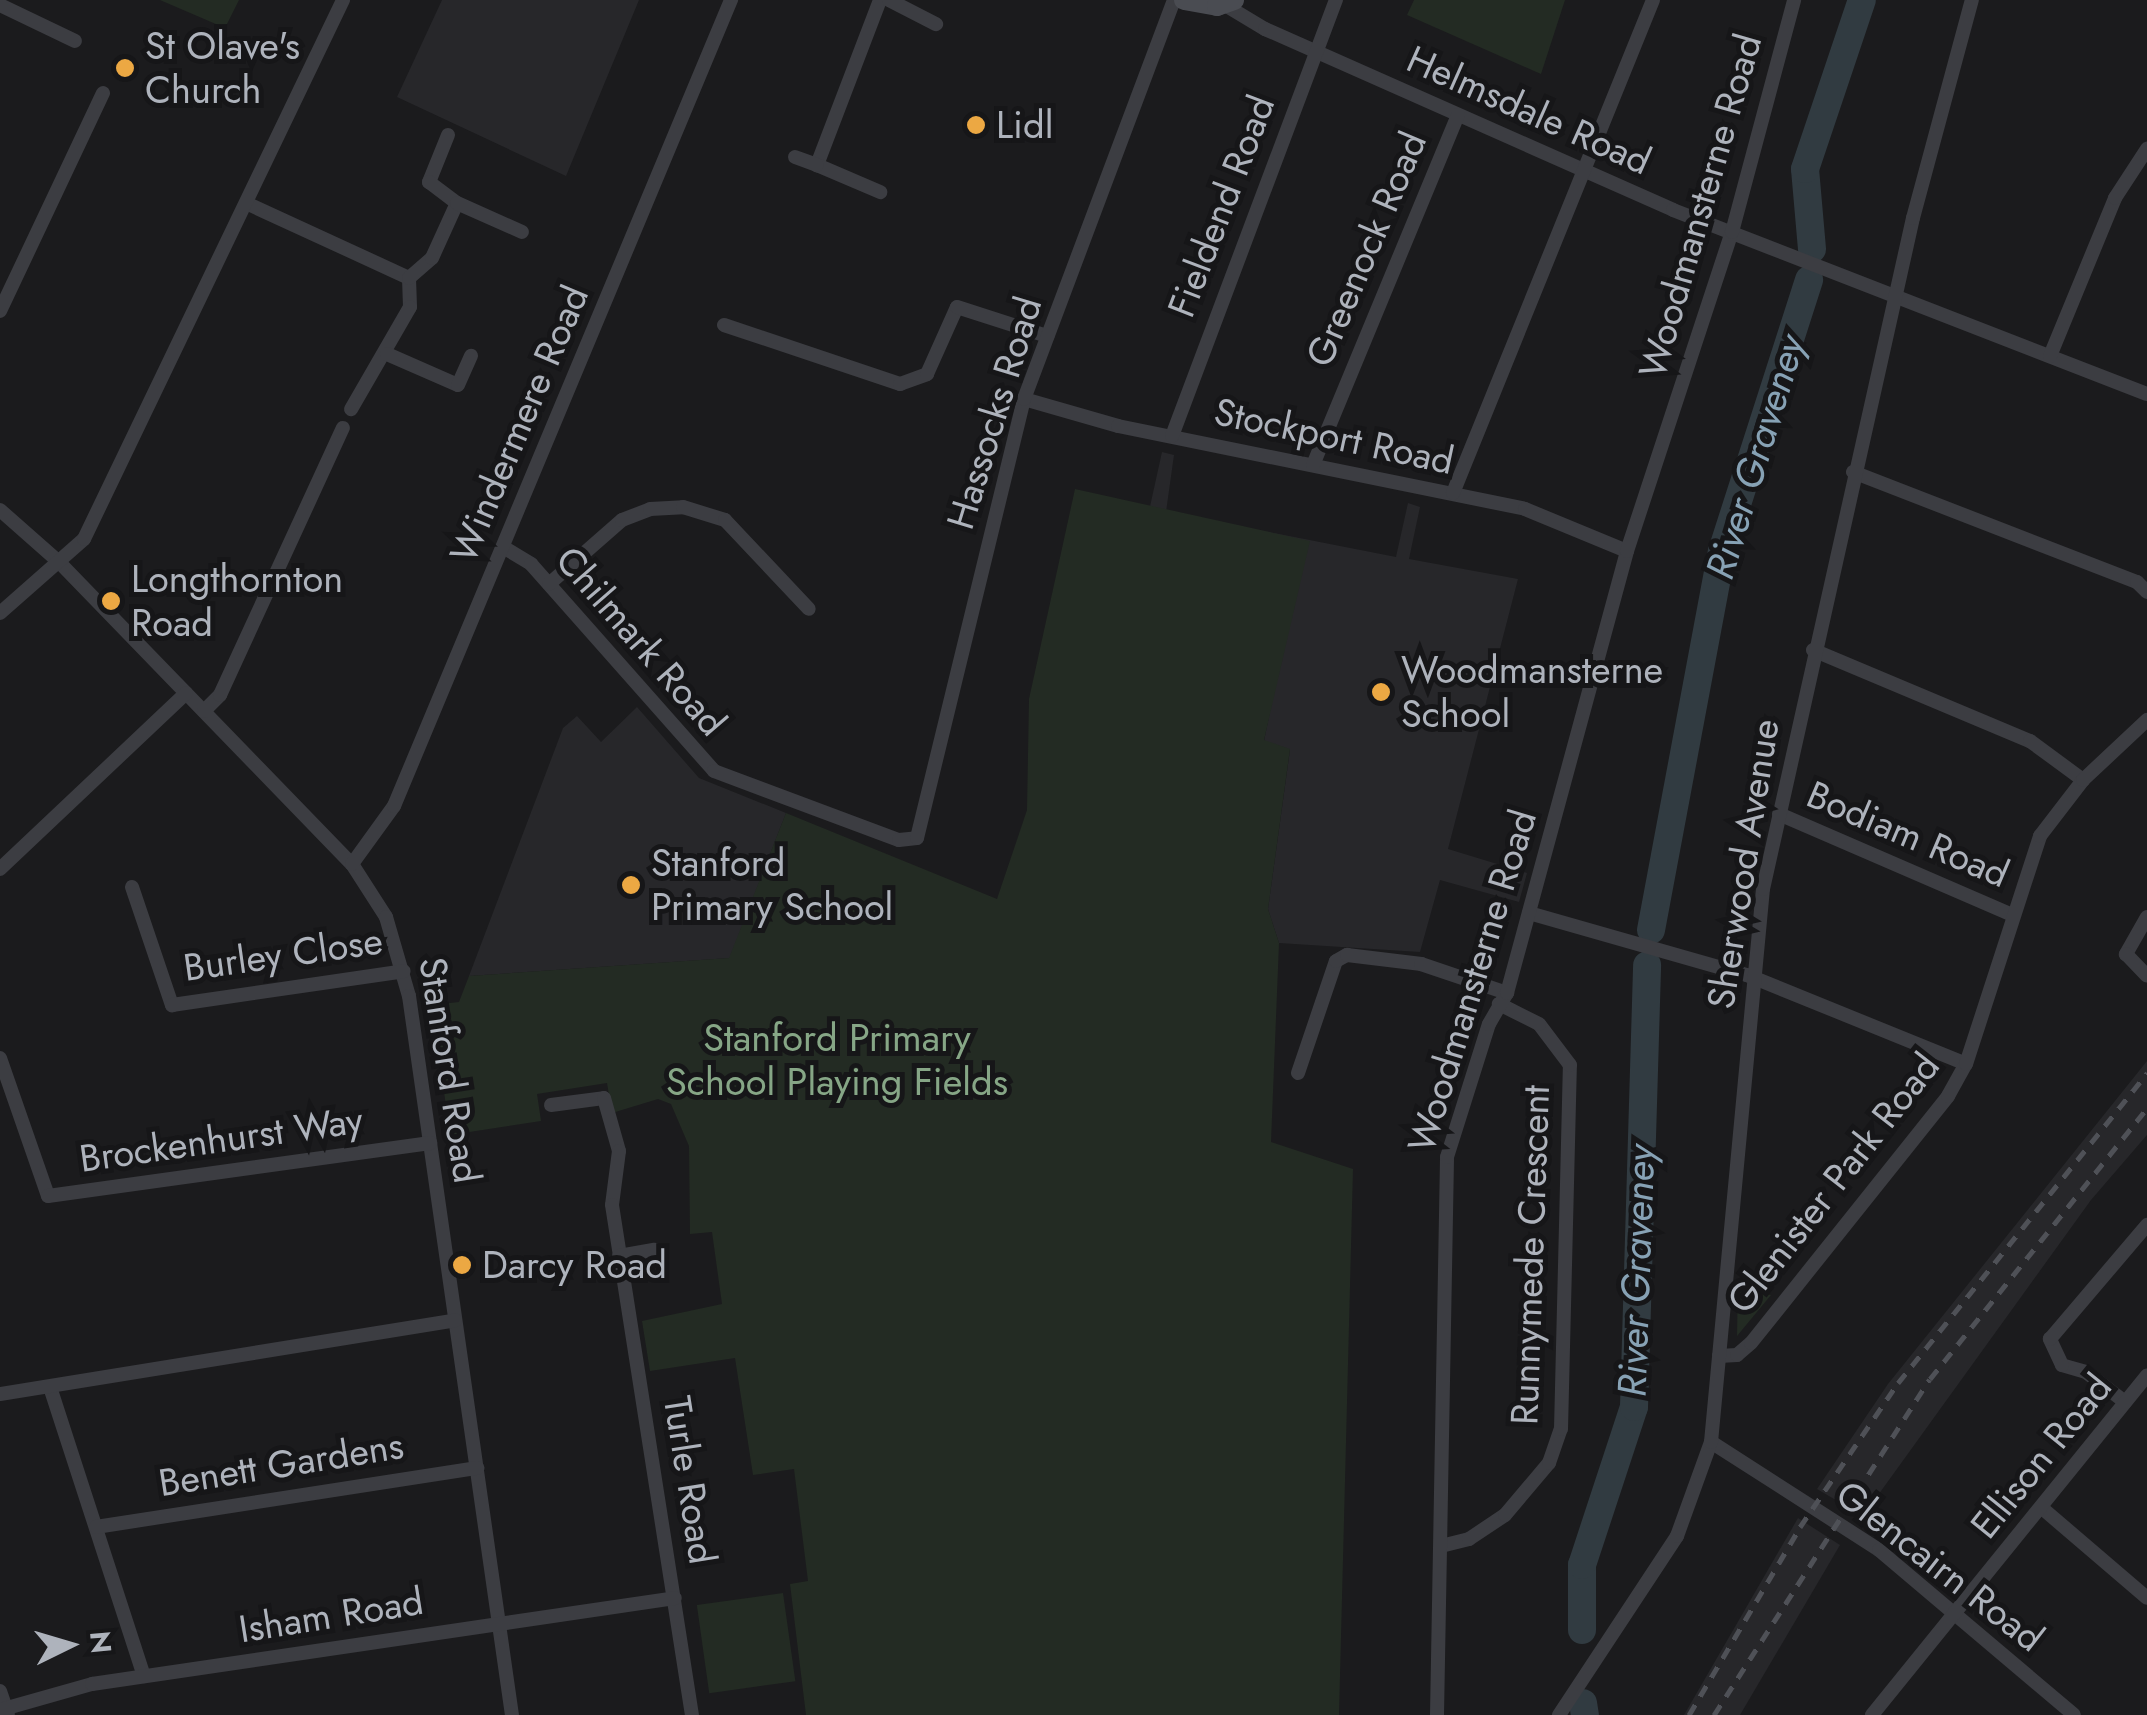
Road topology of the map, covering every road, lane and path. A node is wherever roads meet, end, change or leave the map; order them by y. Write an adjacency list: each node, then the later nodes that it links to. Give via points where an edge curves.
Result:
1 (342, 0): 24 (street)
2 (731, 0): 45 (street, Windermere Road)
3 (880, 0): 21 (street)
4 (888, 0): 13 (street)
5 (1174, 0): 32 (street, Hassocks Road)
6 (1184, 0): 11 (main road)
7 (1336, 0): 15 (street, Fieldend Road)
8 (1653, 0): 22 (street)
9 (1794, 0): 27 (street, Woodmansterne Road)
10 (1972, 0): 29 (street, Sherwood Avenue, via 1950,64)
11 (1230, 2): 15 (street, Helmsdale Road)
12 (0, 5): 14 (street)
13 (936, 24)
14 (75, 41)
15 (1314, 51): 17 (street, Helmsdale Road); 40 (street, Fieldend Road)
16 (103, 93): 30 (street)
17 (1458, 115): 22 (street, Helmsdale Road); 41 (street, Greenock Road)
18 (448, 135): 25 (street, via 429,182)
19 (2147, 149): 35 (street, via 2115,198)
20 (795, 157): 21 (street)
21 (817, 165): 23 (street)
22 (1588, 171): 27 (street, Helmsdale Road); 43 (street)
23 (880, 192)
24 (246, 203): 28 (street); 47 (street, via 84,539)
25 (457, 203): 26 (street); 28 (street, via 432,258)
26 (522, 232)
27 (1732, 232): 29 (street, Helmsdale Road); 46 (street, Woodmansterne Road)
28 (409, 278): 33 (street, via 410,307)
29 (1895, 296): 35 (street, Helmsdale Road); 42 (street, Sherwood Avenue)
30 (0, 311)
31 (724, 325): 32 (street, via 907,384 927,374 957,308)
32 (1048, 336): 37 (street, Hassocks Road)
33 (388, 354): 34 (street, via 458,385); 38 (street, via 375,360)
34 (470, 356)
35 (2050, 356): 36 (street, Helmsdale Road)
36 (2147, 394)
37 (1024, 399): 40 (street, Stockport Road); 58 (street, Hassocks Road, via 919,833 912,842)
38 (352, 409)
39 (343, 428): 54 (street, via 220,695)
40 (1172, 436): 41 (street, Stockport Road)
41 (1313, 465): 43 (street, Stockport Road)
42 (1854, 472): 49 (street, via 2137,582); 52 (street, Sherwood Avenue)
43 (1453, 494): 46 (street, Stockport Road, via 1538,513)
44 (0, 510): 47 (street, Stanford Road)
45 (503, 547): 48 (street, Chilmark Road, via 524,557); 59 (street, Windermere Road, via 391,815)
46 (1627, 551): 62 (street, Woodmansterne Road)
47 (60, 562): 51 (street); 53 (street, Stanford Road)
48 (549, 584): 50 (street, via 622,520 650,508 683,506 726,520); 58 (street, Chilmark Road, via 708,766)
49 (2147, 592)
50 (809, 609)
51 (0, 613)
52 (1813, 650): 56 (street, via 2030,741); 57 (street, Sherwood Avenue)
53 (186, 693): 54 (street, Stanford Road); 60 (street)
54 (204, 712): 59 (street, Stanford Road)
55 (2147, 720): 56 (street, Glenister Park Road)
56 (2083, 780): 63 (street, Glenister Park Road, via 2040,836)
57 (1778, 814): 63 (street, Bodiam Road); 67 (street, Sherwood Avenue)
58 (900, 840)
59 (352, 864): 65 (street, Stanford Road, via 380,903)
60 (0, 870)
61 (132, 887): 65 (street, Burley Close, via 172,1006)
62 (1530, 913): 67 (street); 68 (street, Woodmansterne Road)
63 (2012, 914): 70 (street, Glenister Park Road)
64 (2147, 918): 66 (street, via 2126,954)
65 (404, 970): 73 (street, Stanford Road)
66 (2147, 976)
67 (1755, 979): 70 (street); 78 (street, Sherwood Avenue)
68 (1503, 999): 71 (street, Runnymede Crescent, via 1420,964 1346,955 1336,962); 87 (street, Woodmansterne Road, via 1447,1156); 87 (street, Runnymede Crescent, via 1540,1024 1570,1065 1561,1429 1550,1462 1505,1514 1469,1538)
69 (0, 1058): 73 (street, Brockenhurst Way, via 48,1196)
70 (1966, 1064): 78 (street, Glenister Park Road, via 1751,1344 1737,1355)
71 (1298, 1072)
72 (550, 1106): 76 (street, Turle Road, via 604,1098 618,1150 612,1199)
73 (430, 1143): 77 (street, Stanford Road)
74 (2147, 1225): 82 (street, via 2050,1339 2062,1365 2086,1372)
75 (654, 1250): 76 (street)
76 (619, 1256): 88 (street, Turle Road)
77 (456, 1320): 80 (street); 84 (street, Stanford Road)
78 (1718, 1356): 83 (street, Sherwood Avenue)
79 (2146, 1378): 82 (street, Ellison Road)
80 (50, 1387): 81 (street); 86 (street)
81 (0, 1394)
82 (2126, 1402): 85 (street, Ellison Road)
83 (1711, 1442): 90 (street, Glencairn Road, via 1879,1550); 98 (street, Sherwood Avenue, via 1678,1536)
84 (476, 1468): 86 (street, Benett Gardens); 91 (street, Stanford Road)
85 (2042, 1508): 89 (street); 90 (street, Ellison Road)
86 (96, 1527): 92 (street)
87 (1441, 1546): 97 (street, Woodmansterne Road)
88 (675, 1598): 91 (street, Isham Road); 96 (street, Turle Road)
89 (2147, 1598)
90 (1954, 1615): 99 (street, Ellison Road); 100 (street, Glencairn Road)
91 (499, 1622): 92 (street, Isham Road); 95 (street, Stanford Road)
92 (144, 1676): 94 (street, Isham Road, via 76,1687)
93 (0, 1691): 94 (street)
94 (5, 1711)
95 (512, 1715)
96 (692, 1715)
97 (1437, 1715)
98 (1559, 1715)
99 (1872, 1715)
100 (2074, 1715)

